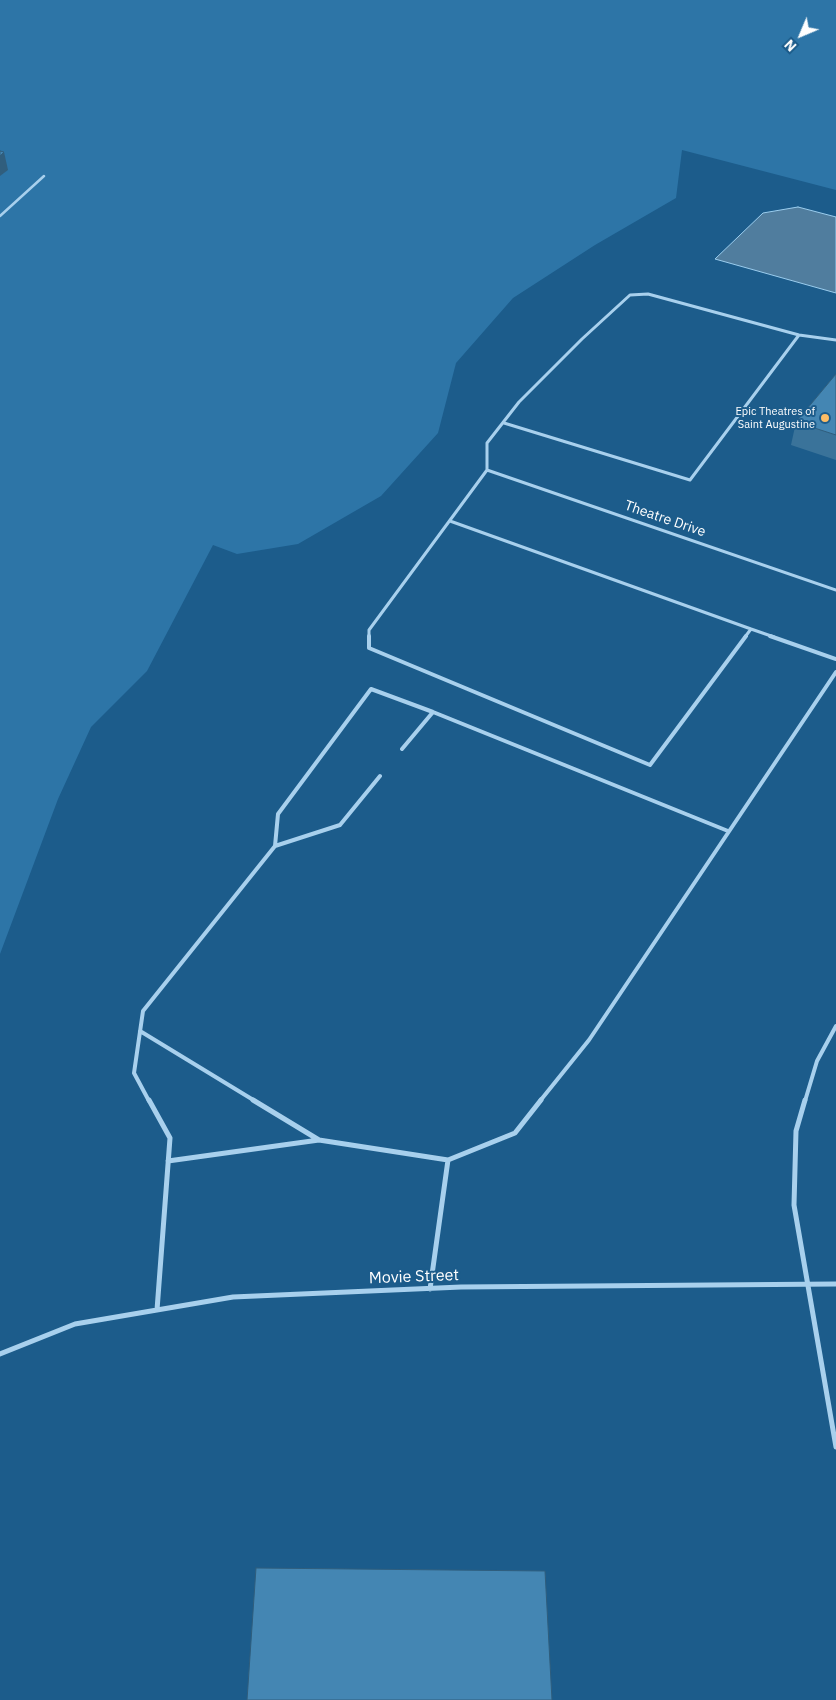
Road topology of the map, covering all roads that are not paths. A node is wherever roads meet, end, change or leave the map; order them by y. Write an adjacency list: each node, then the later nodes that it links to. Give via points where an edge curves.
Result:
1 (44, 176): 2 (lane)
2 (0, 216)
3 (799, 334): 4 (lane); 5 (lane, via 648,294 630,295 519,402); 5 (lane, via 690,480)
4 (836, 340)
5 (504, 423): 6 (lane, via 487,443)
6 (487, 470): 7 (lane); 8 (lane, Theatre Drive)
7 (450, 521): 9 (lane); 9 (lane, via 369,630 370,648 650,765)
8 (836, 590)
9 (751, 629): 10 (lane)
10 (836, 659)
11 (836, 672): 16 (lane)
12 (371, 689): 13 (lane); 17 (lane, via 278,814)
13 (433, 712): 14 (lane); 16 (lane)
14 (402, 749)
15 (380, 776): 17 (lane, via 340,826)
16 (728, 831): 21 (lane, via 589,1040 515,1133)
17 (275, 846): 19 (lane, via 142,1011)
18 (836, 1026): 23 (lane, via 817,1061 796,1131 794,1205)
19 (140, 1032): 20 (lane); 22 (lane, via 134,1073 170,1138)
20 (319, 1140): 21 (lane); 22 (lane)
21 (448, 1160): 25 (lane)
22 (168, 1162): 26 (lane)
23 (808, 1284): 24 (lane, Movie Street); 25 (lane, Movie Street); 28 (lane)
24 (836, 1284)
25 (430, 1289): 26 (lane, Movie Street, via 233,1297)
26 (157, 1310): 27 (lane, Movie Street, via 75,1324)
27 (0, 1354)
28 (836, 1447)

